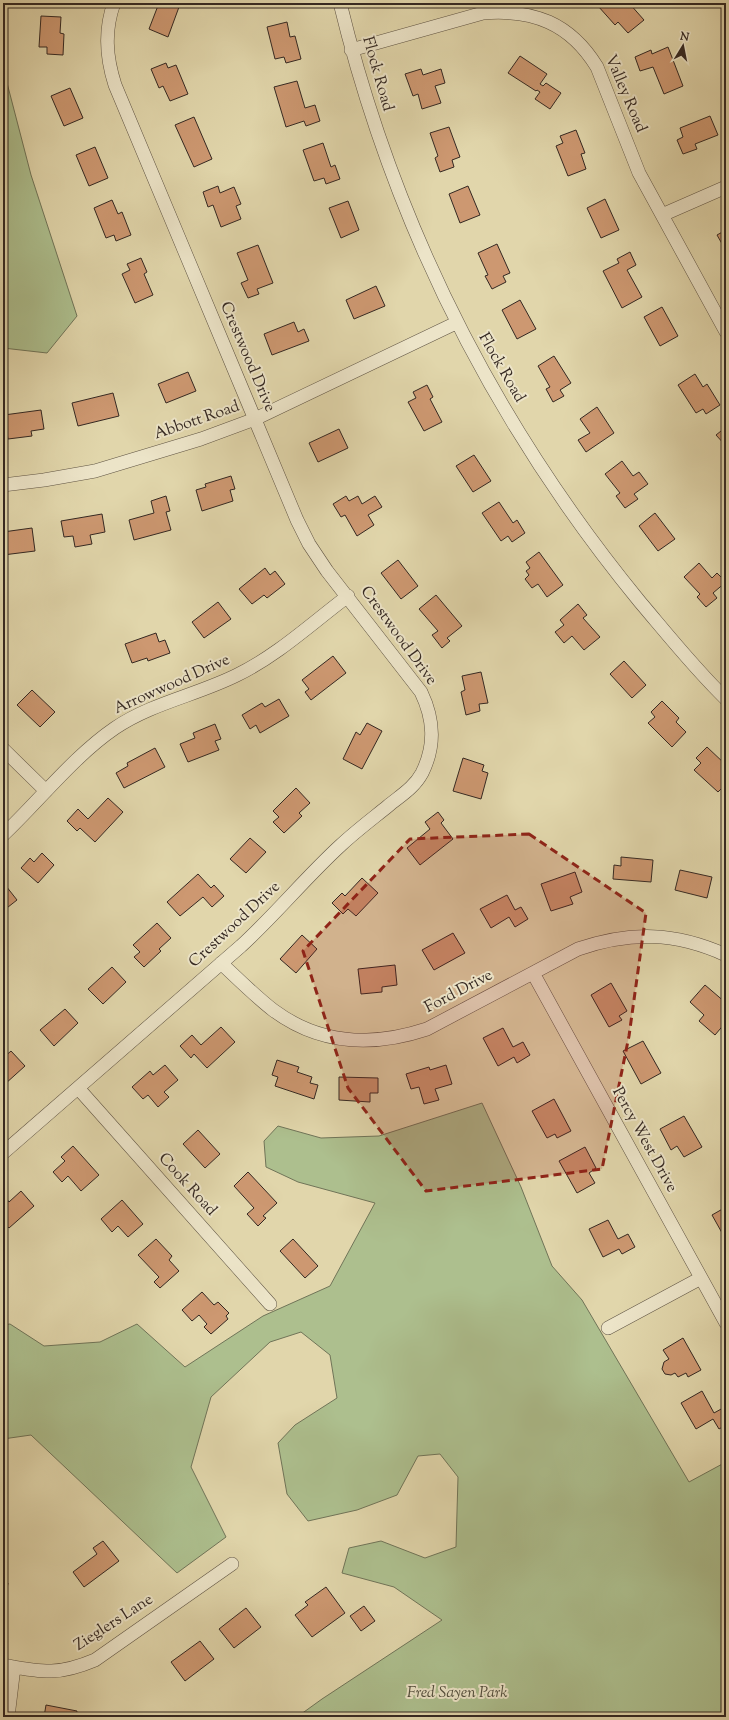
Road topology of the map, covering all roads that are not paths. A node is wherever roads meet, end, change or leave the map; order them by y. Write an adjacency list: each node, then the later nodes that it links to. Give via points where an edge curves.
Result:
1 (114, 3): 8 (street, Crestwood Drive, via 107,33 109,68)
2 (340, 3): 3 (street, Flock Road)
3 (351, 50): 5 (street, Valley Road, via 483,13 522,13 541,18 559,27 576,40 597,67 639,173); 6 (street, Flock Road, via 370,116 394,184)
4 (726, 187): 5 (street)
5 (662, 215): 7 (street, Valley Road)
6 (456, 323): 8 (street, Abbott Road); 11 (street, Flock Road, via 537,460 586,532 675,644)
7 (726, 332)
8 (255, 419): 9 (street, Abbott Road, via 201,439 95,471); 10 (street, Crestwood Drive, via 309,544)
9 (3, 485)
10 (348, 596): 13 (street, Arrowwood Drive, via 262,662 236,676 136,716 115,728); 16 (street, Crestwood Drive, via 421,692 432,724 432,742 428,758 421,775 412,787 342,844 270,919)
11 (726, 699)
12 (3, 749): 13 (street)
13 (46, 792): 14 (street, Arrowwood Drive)
14 (3, 835)
15 (726, 955): 17 (street, Ford Drive, via 677,938 625,936 578,949)
16 (221, 963): 17 (street, Ford Drive, via 273,1010 294,1023 316,1033 364,1041 388,1040 427,1029); 18 (street, Crestwood Drive)
17 (533, 972): 20 (street, Percy West Drive)
18 (78, 1088): 19 (street, Crestwood Drive); 21 (street, Cook Road)
19 (3, 1153)
20 (701, 1278): 22 (street, Percy West Drive); 23 (street)
21 (270, 1304)
22 (726, 1323)
23 (608, 1328)
24 (232, 1564): 25 (street, Zieglers Lane, via 94,1660 77,1668 43,1672)
25 (8, 1666): 26 (street)
26 (8, 1717)

